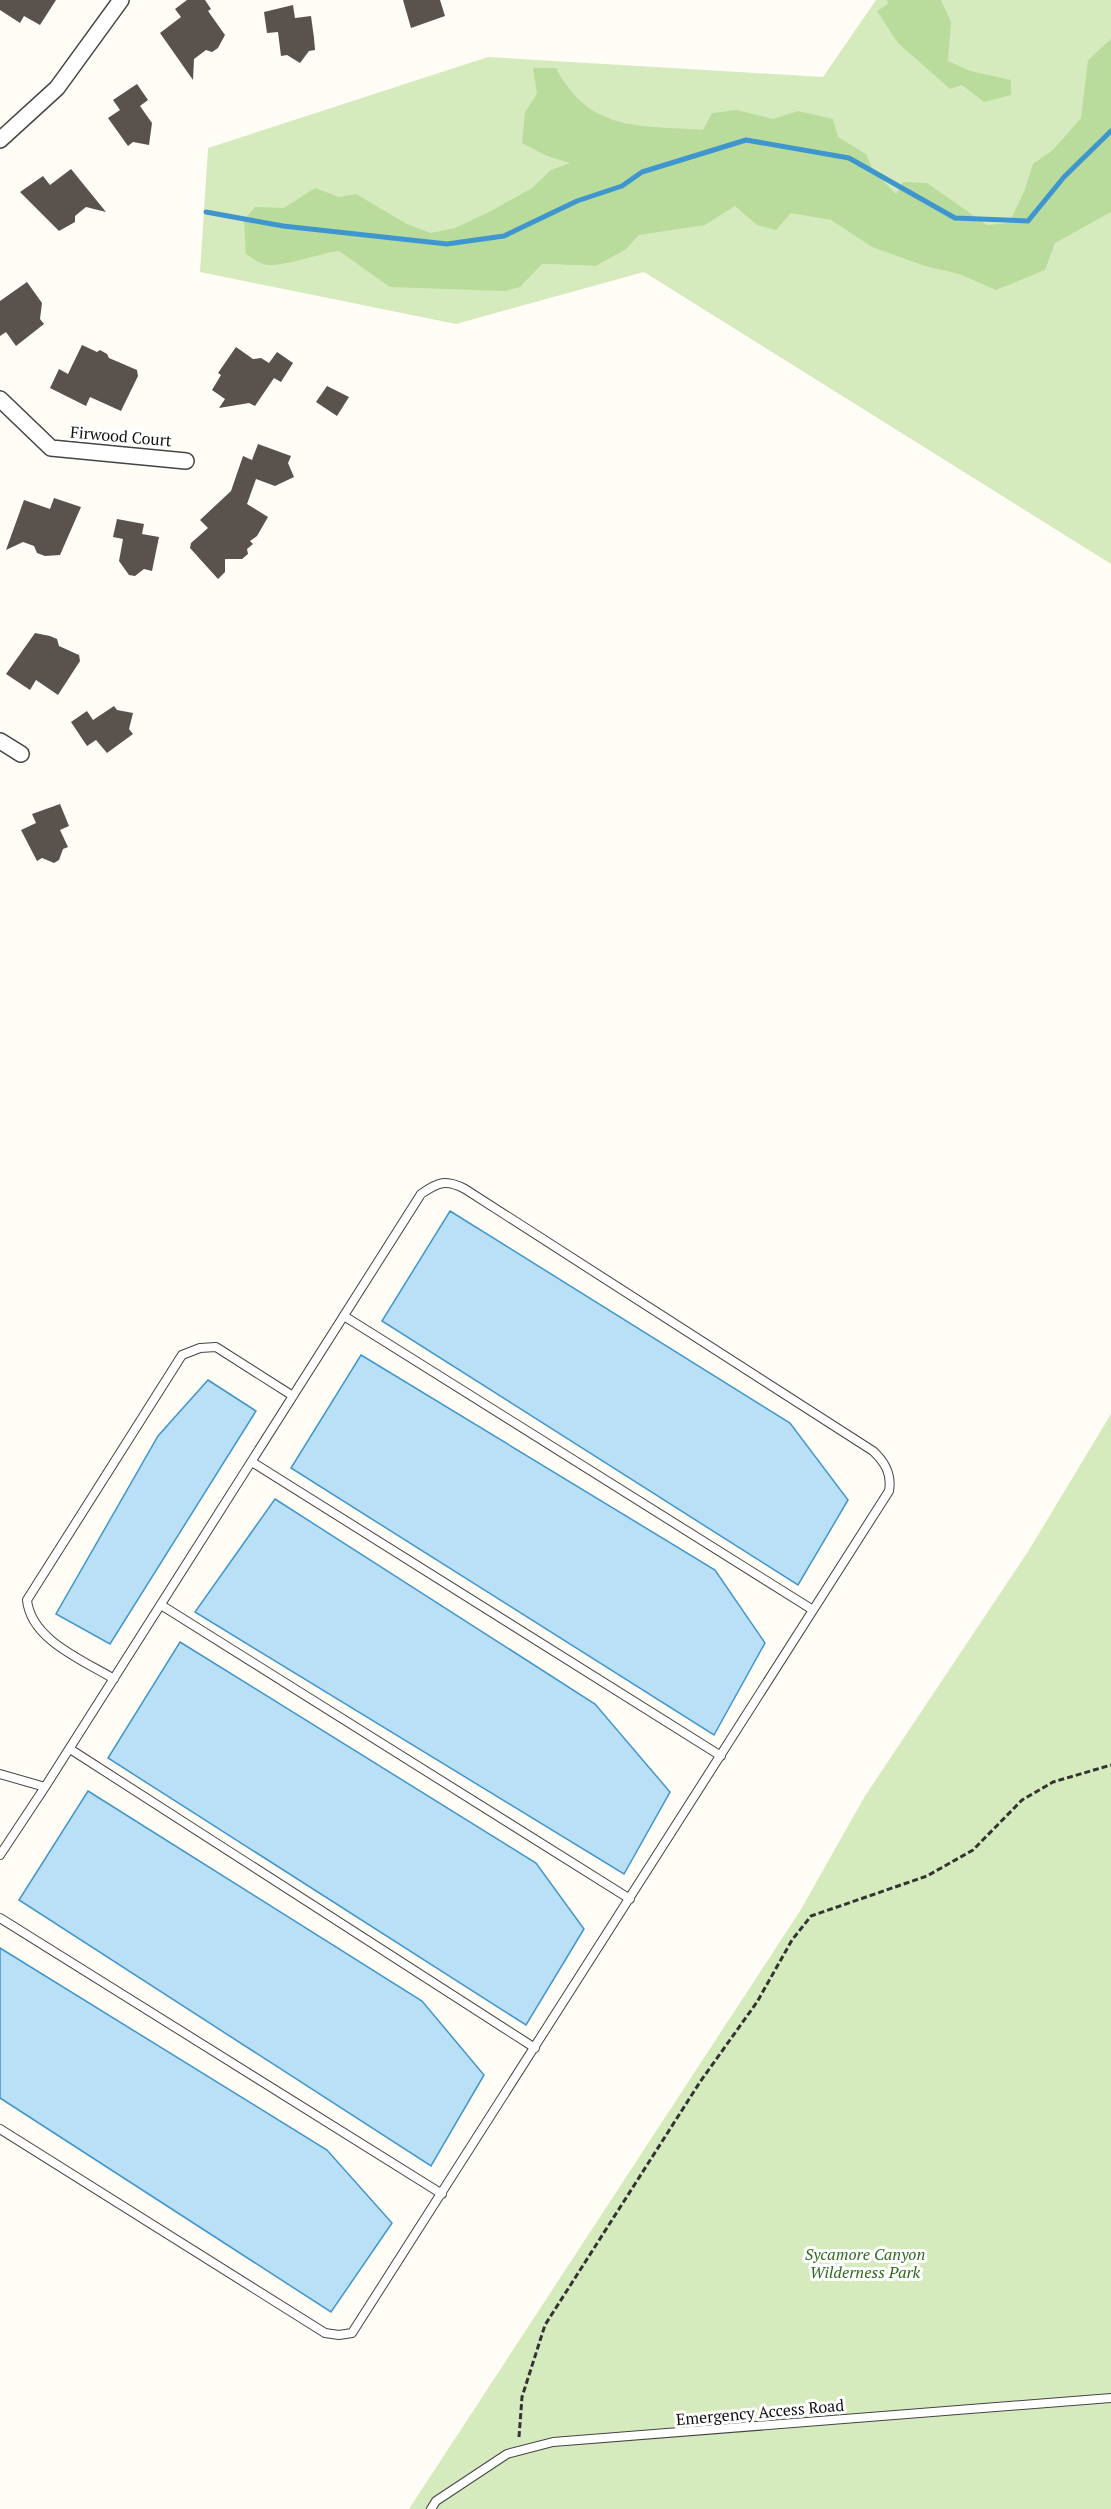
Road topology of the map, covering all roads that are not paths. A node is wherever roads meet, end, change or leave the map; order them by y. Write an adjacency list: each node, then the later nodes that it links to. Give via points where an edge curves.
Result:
1 (121, 0): 2 (street, via 57,88)
2 (0, 140)
3 (0, 399): 4 (street, Firwood Court, via 51,448)
4 (186, 461)
5 (0, 741): 6 (street)
6 (21, 754)
7 (344, 1316): 8 (lane); 11 (lane); 11 (lane, via 421,1194 444,1181 465,1189 882,1459 890,1491)
8 (293, 1396): 9 (lane); 12 (lane, via 216,1347 182,1355 27,1600 28,1612 38,1629)
9 (252, 1462): 10 (lane); 14 (lane)
10 (161, 1605): 12 (lane); 18 (lane)
11 (813, 1610): 14 (lane)
12 (114, 1679): 13 (lane)
13 (70, 1749): 16 (lane); 20 (lane)
14 (721, 1756): 18 (lane)
15 (0, 1774): 16 (lane)
16 (45, 1787): 17 (lane)
17 (0, 1855)
18 (630, 1899): 20 (lane)
19 (0, 1918): 22 (lane)
20 (535, 2048): 22 (lane)
21 (0, 2129): 22 (lane, via 325,2333 339,2336 352,2333 359,2325)
22 (442, 2193)
23 (1111, 2398): 24 (lane, Emergency Access Road, via 552,2442 507,2454 436,2501)
24 (431, 2509)

